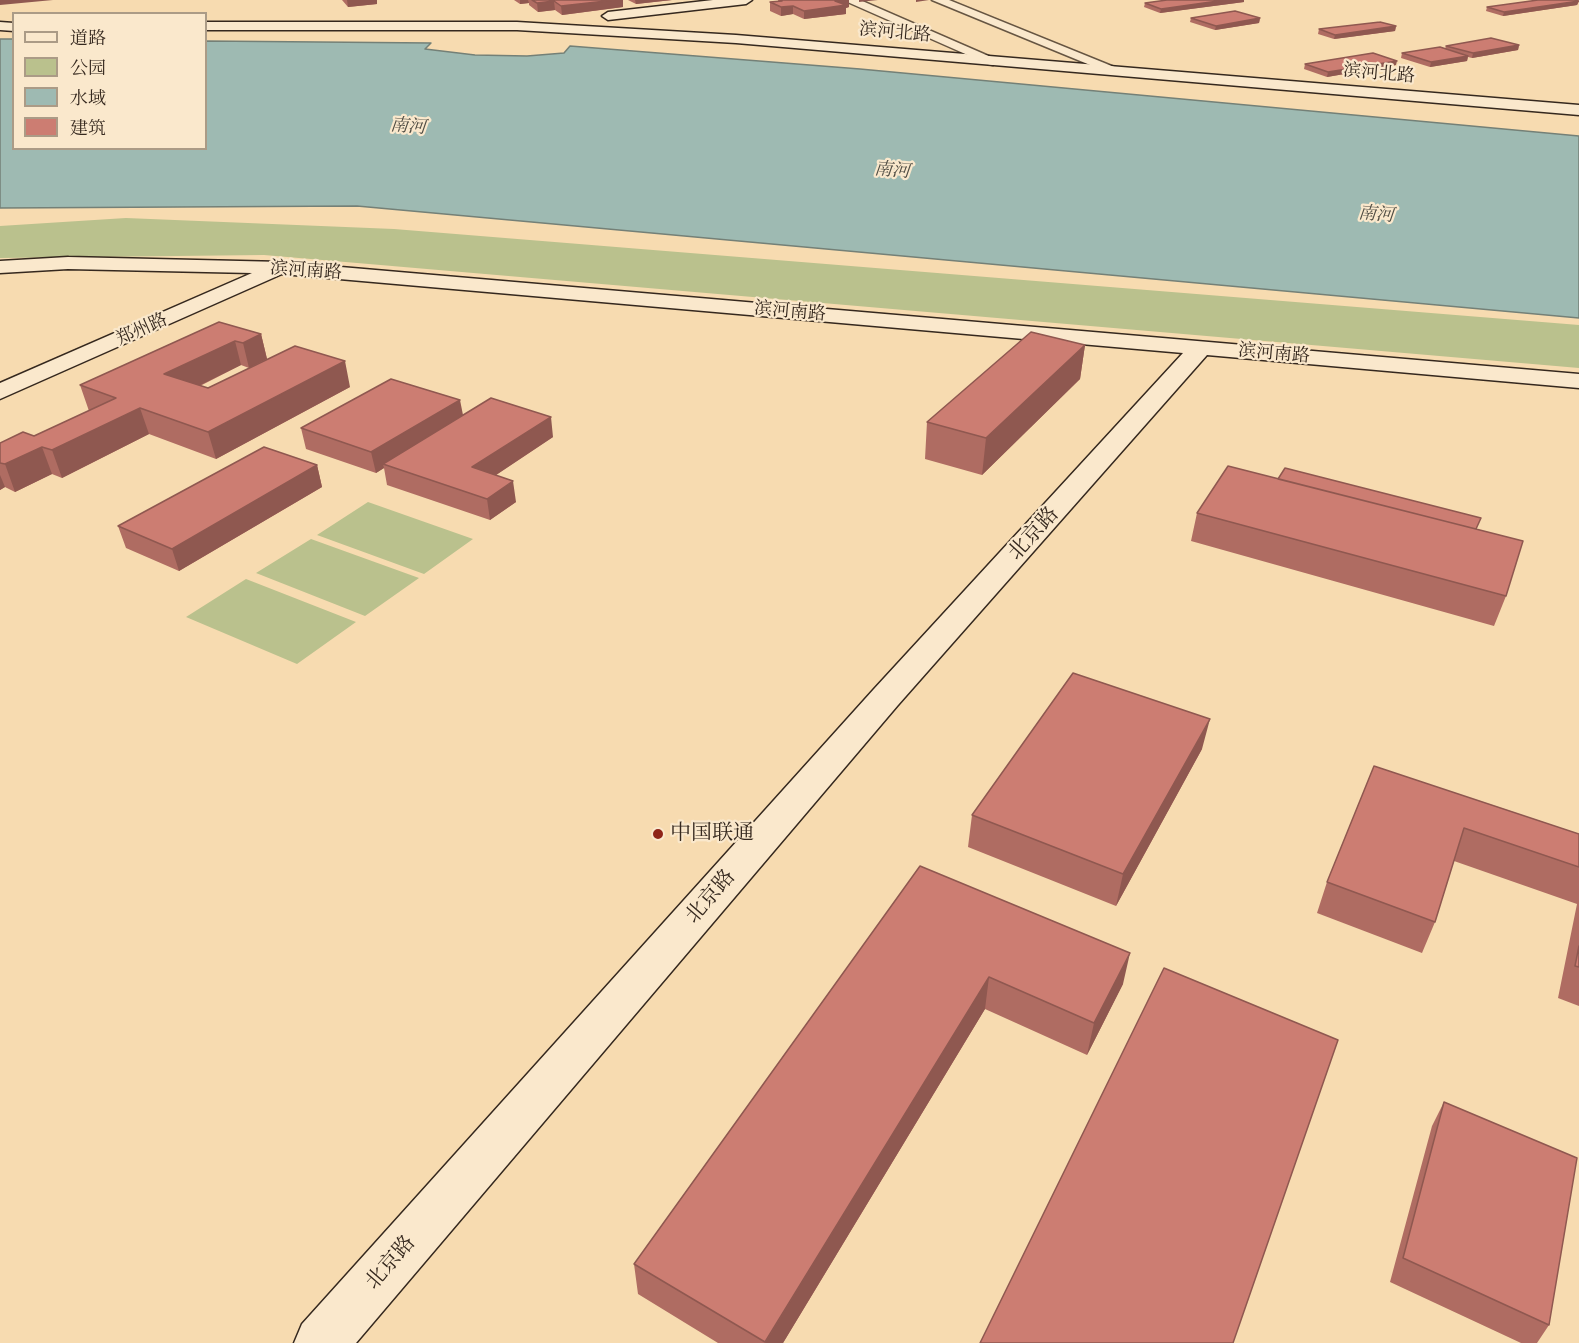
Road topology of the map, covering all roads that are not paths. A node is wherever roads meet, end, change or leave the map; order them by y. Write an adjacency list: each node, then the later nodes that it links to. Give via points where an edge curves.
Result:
1 (746, 0): 6 (street)
2 (849, 0): 7 (street)
3 (938, 0): 8 (street)
4 (500, 13): 6 (street)
5 (207, 26): 6 (street, 滨河北路)
6 (517, 26): 7 (street, 滨河北路, via 736,39)
7 (993, 61): 8 (street, 滨河北路)
8 (1117, 71): 9 (street, 滨河北路)
9 (1579, 110)
10 (0, 267): 11 (street, 滨河南路, via 68,263)
11 (283, 268): 12 (street, 滨河南路); 14 (street, 郑州路)
12 (1201, 348): 13 (street, 滨河南路); 15 (street, 北京路, via 886,698)
13 (1579, 381)
14 (0, 392)
15 (321, 1343)

